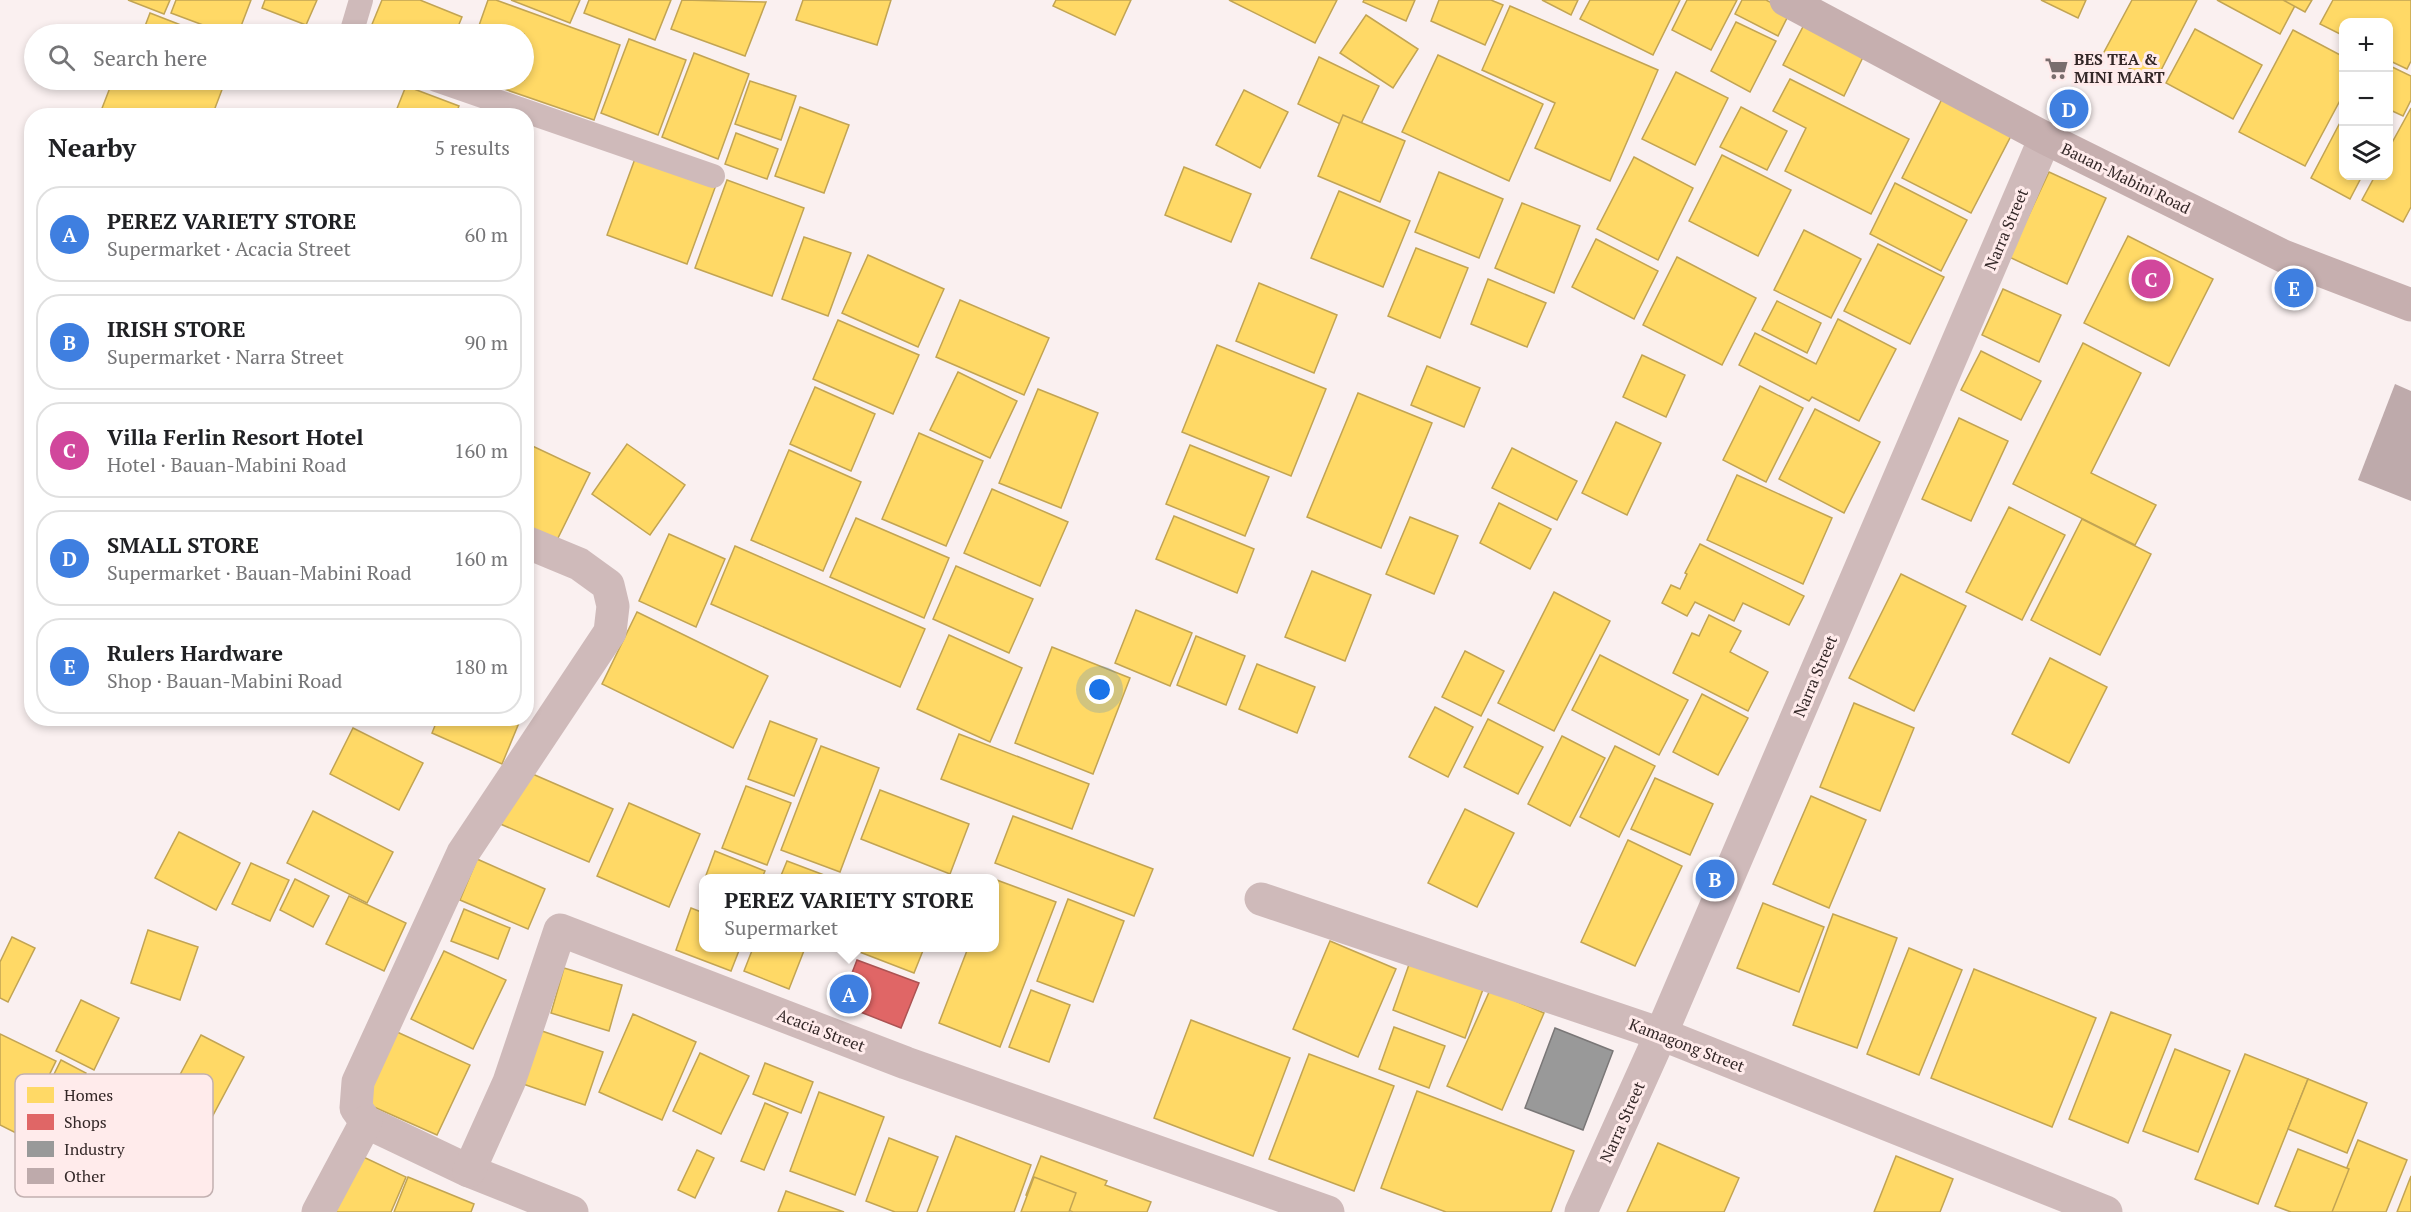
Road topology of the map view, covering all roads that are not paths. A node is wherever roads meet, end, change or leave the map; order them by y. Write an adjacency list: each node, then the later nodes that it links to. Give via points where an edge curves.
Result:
1 (361, 0): 3 (lane)
2 (1786, 0): 7 (main road, Bauan-Mabini Road)
3 (354, 24)
4 (465, 90): 5 (lane)
5 (516, 108)
6 (534, 114): 8 (lane)
7 (2045, 138): 9 (main road, Bauan-Mabini Road, via 2283,256); 12 (street, Narra Street)
8 (713, 177)
9 (2411, 305)
10 (534, 545): 13 (street, via 579,564 608,585 613,606 610,632 463,853 358,1082 356,1108)
11 (1261, 898): 12 (street, Kamagong Street)
12 (1661, 1034): 18 (street, Narra Street); 19 (street, Kamagong Street)
13 (366, 1122): 14 (street); 15 (street)
14 (470, 1171): 16 (street); 17 (street, Acacia Street, via 510,1082 560,930 906,1063)
15 (318, 1212)
16 (572, 1212)
17 (1328, 1212)
18 (1581, 1212)
19 (2106, 1212)

